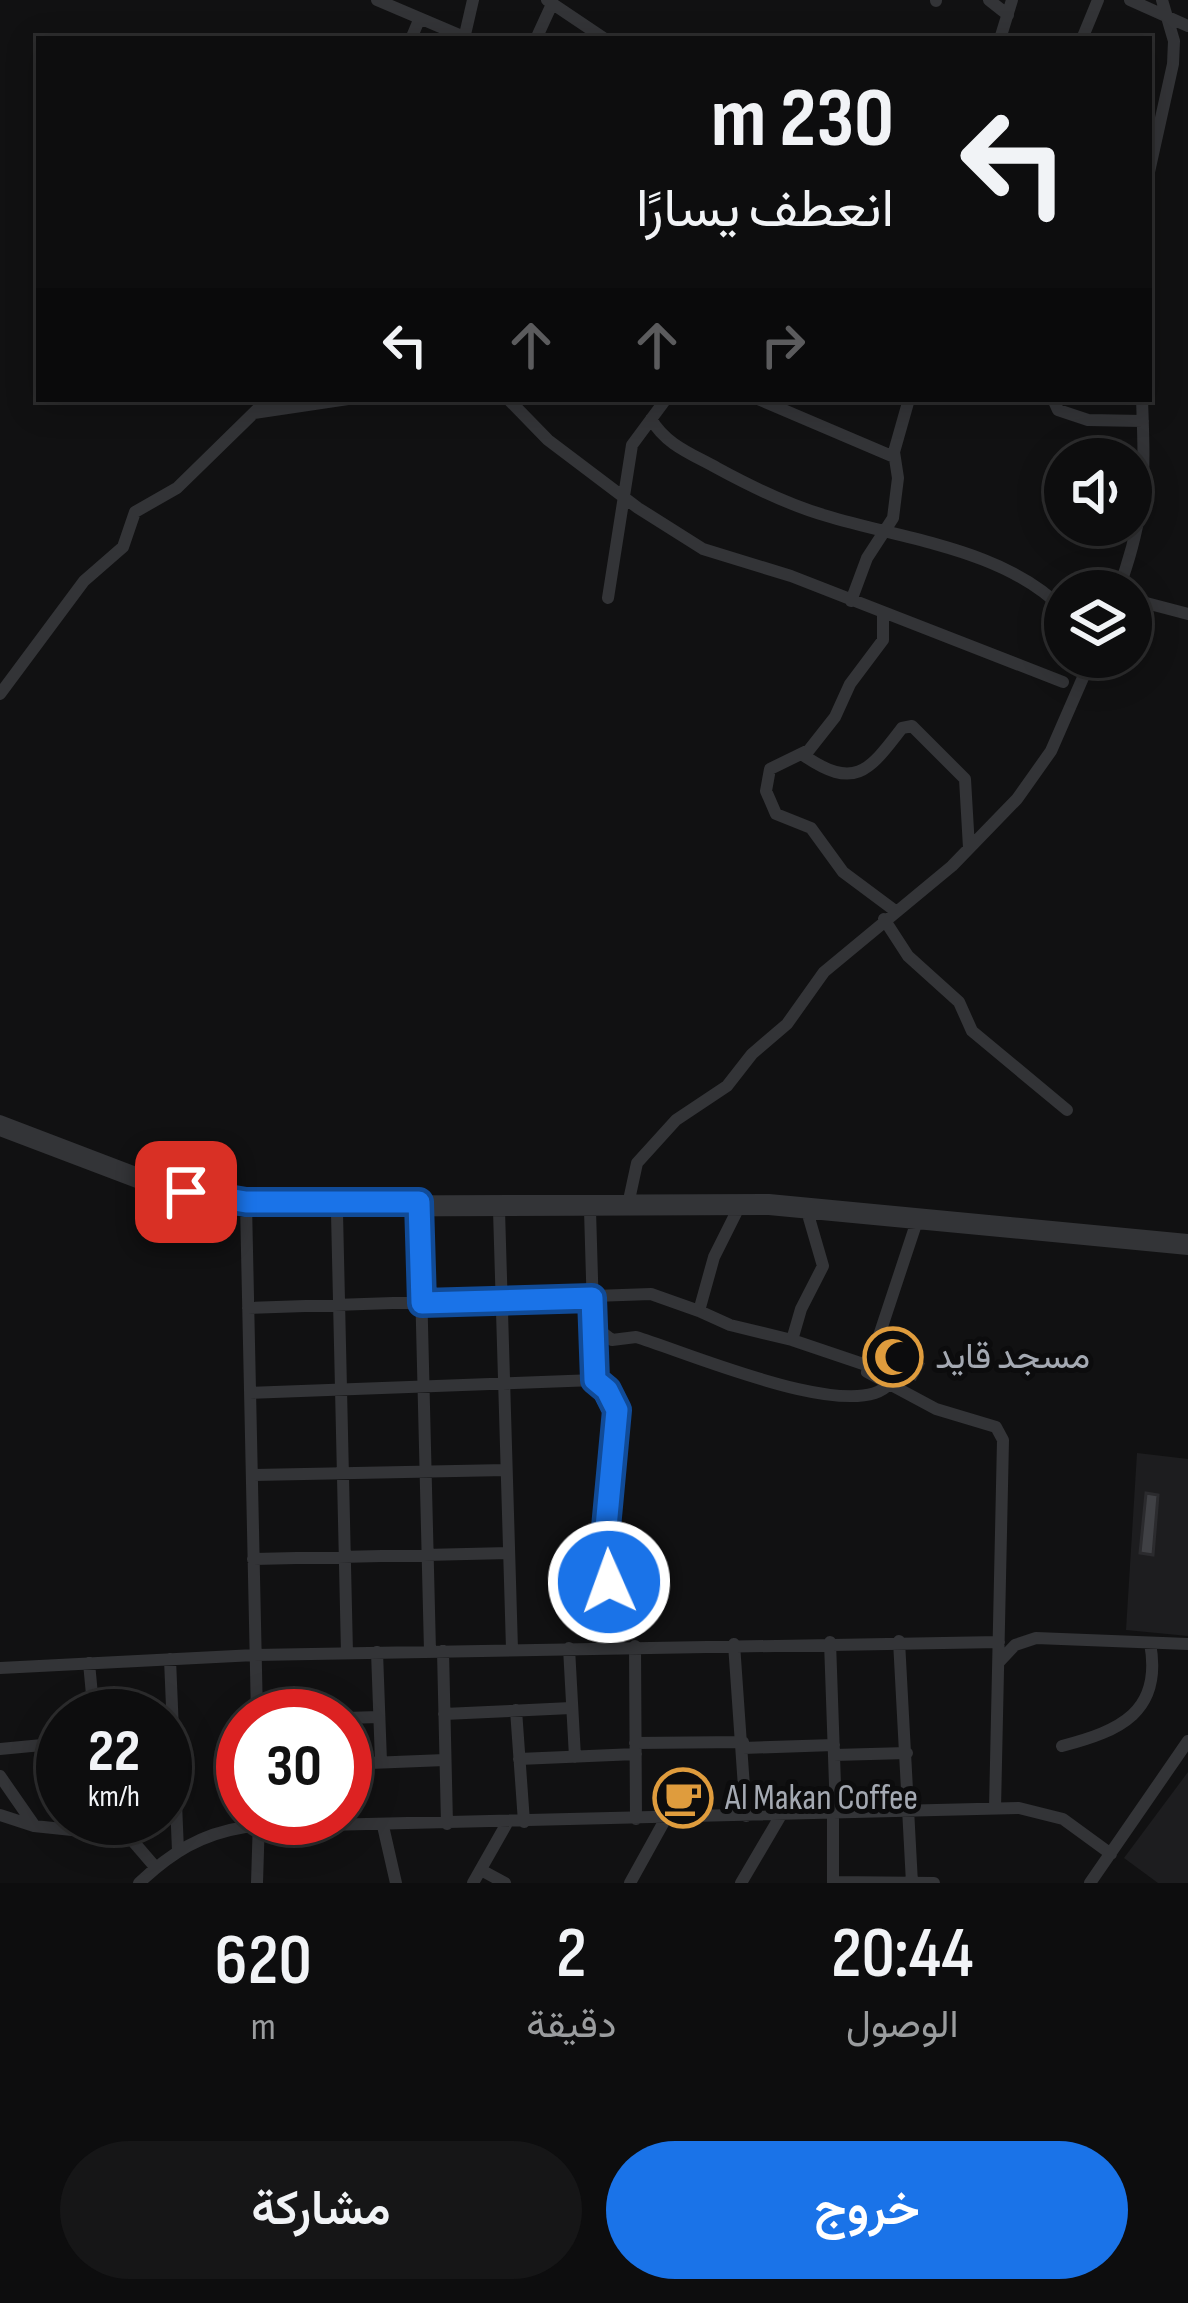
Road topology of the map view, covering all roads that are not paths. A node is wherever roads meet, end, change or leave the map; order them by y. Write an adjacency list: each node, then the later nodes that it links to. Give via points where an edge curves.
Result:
1 (377, 0): 11 (street)
2 (473, 0): 15 (street)
3 (989, 0): 9 (street)
4 (1012, 0): 9 (street)
5 (1098, 0): 19 (street)
6 (1130, 0): 10 (street)
7 (1162, 0): 10 (street)
8 (549, 2): 16 (street); 17 (street)
9 (1008, 15): 18 (street)
10 (1165, 19): 12 (street); 21 (street, via 1174,51)
11 (419, 20): 13 (street); 14 (street)
12 (1188, 26)
13 (412, 36)
14 (459, 36)
15 (464, 36)
16 (537, 36)
17 (600, 36)
18 (1001, 36)
19 (1083, 36)
20 (1152, 94): 21 (street)
21 (1166, 97): 22 (street)
22 (1152, 156)
23 (264, 402): 31 (street)
24 (327, 402): 31 (street)
25 (511, 402): 35 (street)
26 (664, 402): 32 (street)
27 (765, 402): 34 (street)
28 (908, 402): 34 (street)
29 (1054, 402): 33 (street, via 1070,416)
30 (1142, 402): 33 (street)
31 (251, 413): 48 (street, via 177,488 135,512 123,547 84,581)
32 (651, 418): 35 (street, via 632,445); 36 (street, via 670,442 766,493)
33 (1143, 421): 37 (street, via 1143,514)
34 (894, 457): 36 (street, via 898,491)
35 (623, 496): 39 (street); 40 (street, via 715,554)
36 (888, 530): 38 (street, via 1023,579); 40 (street)
37 (1125, 570)
38 (1044, 595)
39 (608, 598)
40 (851, 601): 42 (street)
41 (1152, 605): 43 (street)
42 (883, 613): 44 (street); 45 (street)
43 (1188, 614)
44 (930, 630): 45 (street); 47 (street)
45 (883, 640): 49 (street)
46 (1082, 678): 50 (street, via 1041,768)
47 (1063, 682)
48 (0, 694)
49 (802, 755): 50 (street, via 860,774 912,726 965,779); 51 (street, via 770,769 771,807 811,828)
50 (969, 848): 51 (street)
51 (889, 915): 52 (street, via 908,956 959,1002 972,1031); 55 (street, via 824,972 727,1086 676,1120 637,1163)
52 (1066, 1110)
53 (0, 1120): 57 (street)
54 (0, 1130): 57 (street, via 184,1200)
55 (629, 1200): 56 (street); 64 (street, via 832,1204)
56 (419, 1206): 57 (street); 59 (street); 62 (street); 67 (street)
57 (246, 1207): 62 (street); 69 (street)
58 (738, 1209): 60 (street); 61 (street); 70 (street)
59 (499, 1210): 60 (street); 66 (street)
60 (590, 1210): 65 (street)
61 (807, 1211): 63 (street); 72 (street, via 823,1266)
62 (337, 1213): 68 (street)
63 (917, 1221): 64 (street); 73 (street)
64 (1188, 1245)
65 (592, 1298): 66 (street); 70 (street, via 650,1294); 71 (street)
66 (502, 1301): 67 (street); 75 (street)
67 (422, 1303): 68 (street); 77 (street)
68 (339, 1305): 69 (street); 78 (street)
69 (248, 1308): 79 (street)
70 (699, 1311): 72 (street)
71 (593, 1325): 74 (street); 76 (street, via 612,1340 636,1337 787,1387 866,1396)
72 (792, 1340): 73 (street)
73 (869, 1366): 76 (street)
74 (595, 1380): 75 (street); 94 (street, via 617,1410 604,1549)
75 (504, 1384): 77 (street); 80 (street)
76 (889, 1384): 90 (street, via 996,1427 1003,1440)
77 (424, 1387): 78 (street); 81 (street)
78 (341, 1390): 79 (street); 82 (street)
79 (250, 1393): 83 (street)
80 (506, 1470): 81 (street); 84 (street)
81 (425, 1472): 82 (street); 85 (street)
82 (343, 1473): 83 (street); 86 (street)
83 (252, 1474): 87 (street)
84 (509, 1553): 85 (street); 97 (street)
85 (428, 1555): 86 (street); 98 (street)
86 (345, 1557): 87 (street); 100 (street)
87 (253, 1559): 101 (street)
88 (899, 1641): 89 (street); 90 (street); 121 (street)
89 (830, 1642): 92 (street); 120 (street)
90 (999, 1642): 103 (street)
91 (1150, 1643): 93 (street); 103 (street, via 1036,1638); 116 (street, via 1154,1681 1127,1721)
92 (734, 1644): 95 (street); 115 (street)
93 (1188, 1644)
94 (619, 1646): 95 (street); 96 (street)
95 (635, 1646): 118 (street)
96 (568, 1648): 97 (street); 109 (street)
97 (512, 1649): 98 (street)
98 (436, 1651): 99 (street); 111 (street)
99 (377, 1652): 100 (street); 113 (street)
100 (347, 1653): 101 (street)
101 (255, 1655): 102 (street); 108 (street)
102 (170, 1659): 104 (street); 107 (street)
103 (999, 1661): 128 (street)
104 (89, 1663): 105 (street); 106 (street)
105 (0, 1668)
106 (91, 1689)
107 (170, 1689)
108 (256, 1689)
109 (572, 1708): 110 (street); 122 (street)
110 (516, 1710): 111 (street); 123 (street)
111 (444, 1714): 124 (street)
112 (372, 1717): 113 (street)
113 (380, 1717): 126 (street)
114 (1188, 1741): 147 (street)
115 (743, 1745): 118 (street); 120 (street); 133 (street)
116 (1062, 1745)
117 (36, 1746): 119 (street)
118 (635, 1748): 122 (street); 135 (street)
119 (0, 1749)
120 (834, 1750): 121 (street); 130 (street)
121 (907, 1753): 129 (street)
122 (575, 1757): 123 (street)
123 (519, 1759): 136 (street)
124 (445, 1760): 126 (street); 138 (street)
125 (372, 1762): 126 (street)
126 (381, 1762)
127 (0, 1776): 140 (street)
128 (995, 1809): 129 (street); 147 (street, via 1063,1820)
129 (910, 1811): 130 (street); 158 (street)
130 (834, 1814): 132 (street); 150 (street)
131 (0, 1815): 140 (street)
132 (781, 1815): 133 (street); 157 (street)
133 (746, 1816): 134 (street)
134 (666, 1818): 135 (street); 156 (street)
135 (636, 1819): 136 (street)
136 (524, 1822): 137 (street)
137 (507, 1823): 138 (street); 149 (street)
138 (447, 1824): 141 (street)
139 (372, 1825): 141 (street)
140 (34, 1826)
141 (383, 1826): 153 (street)
142 (216, 1831): 146 (street)
143 (137, 1845): 148 (street)
144 (177, 1845): 146 (street)
145 (258, 1845): 152 (street)
146 (178, 1851): 148 (street)
147 (1111, 1854): 160 (street)
148 (156, 1868): 151 (street)
149 (481, 1870): 154 (street); 155 (street)
150 (833, 1882): 158 (street)
151 (140, 1883)
152 (257, 1883)
153 (396, 1883)
154 (473, 1883)
155 (505, 1883)
156 (630, 1883)
157 (741, 1883)
158 (912, 1883): 159 (street)
159 (934, 1883)
160 (1090, 1883)

